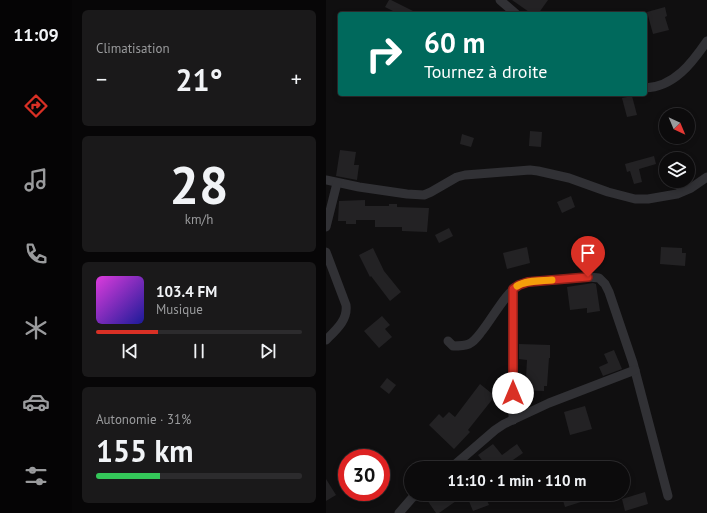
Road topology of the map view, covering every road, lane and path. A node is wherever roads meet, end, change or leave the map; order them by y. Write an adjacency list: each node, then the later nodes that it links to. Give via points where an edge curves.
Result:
1 (500, 0): 2 (street)
2 (514, 12)
3 (707, 41): 4 (street, via 675,78 665,84)
4 (647, 88)
5 (707, 177): 7 (street, via 678,194 648,199 635,199 608,192 538,170 465,175 424,195)
6 (326, 180): 7 (street)
7 (336, 182): 8 (street)
8 (326, 226)
9 (326, 252): 11 (street, via 347,311 345,318)
10 (513, 289): 12 (street, via 475,340 460,346 453,346); 13 (street, via 528,282 599,278 609,292); 14 (street)
11 (326, 340)
12 (448, 341)
13 (635, 370): 14 (street, via 549,403); 16 (street)
14 (513, 420): 15 (street, via 495,430)
15 (458, 461)
16 (668, 496)
17 (409, 501): 18 (street)
18 (399, 513)

